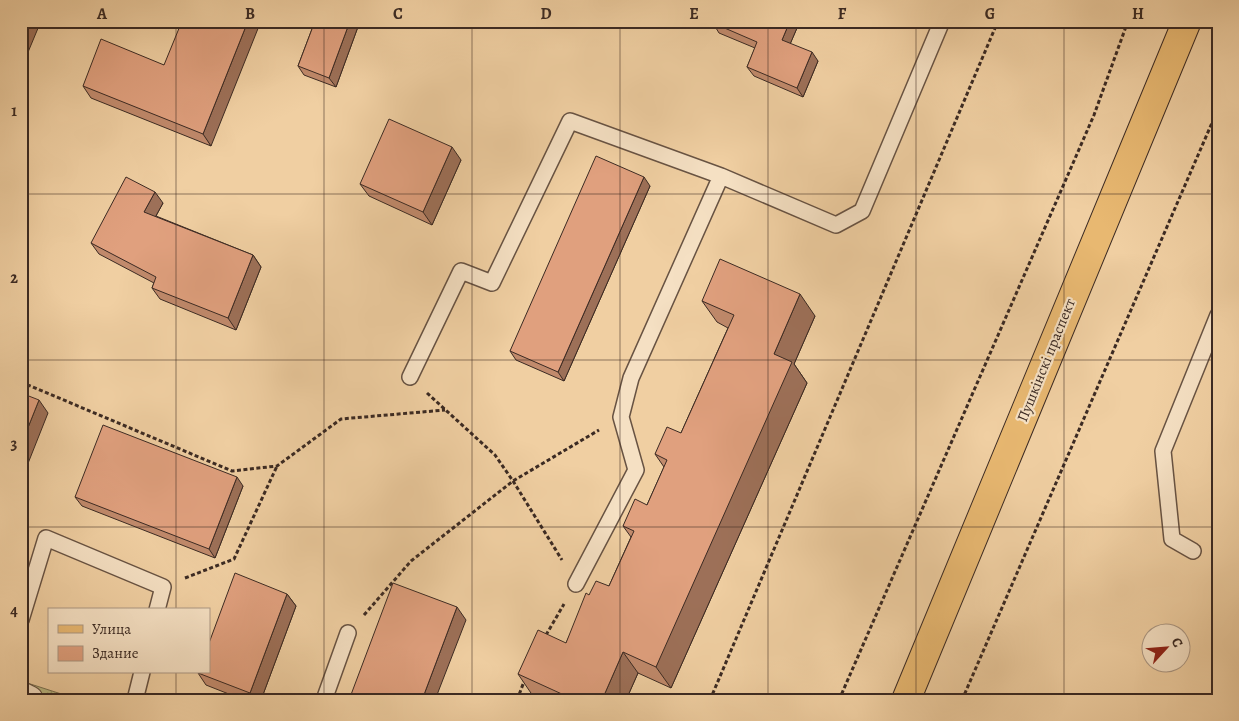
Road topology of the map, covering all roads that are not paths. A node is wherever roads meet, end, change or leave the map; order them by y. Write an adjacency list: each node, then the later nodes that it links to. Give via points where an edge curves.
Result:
1 (942, 21): 3 (lane, via 862,211 836,225)
2 (1187, 21): 16 (main road, Пушкінскі праспект)
3 (721, 176): 5 (lane, via 570,121 492,283 461,271); 7 (lane, via 631,378 621,417 636,470)
4 (1218, 315): 6 (lane, via 1163,451 1172,539)
5 (410, 377)
6 (1193, 552)
7 (576, 584)
8 (158, 608): 9 (lane, via 163,587 46,538)
9 (21, 620)
10 (348, 633): 15 (lane)
11 (142, 674): 14 (lane)
12 (21, 696): 13 (street)
13 (29, 700)
14 (135, 700)
15 (324, 700)
16 (906, 700)

